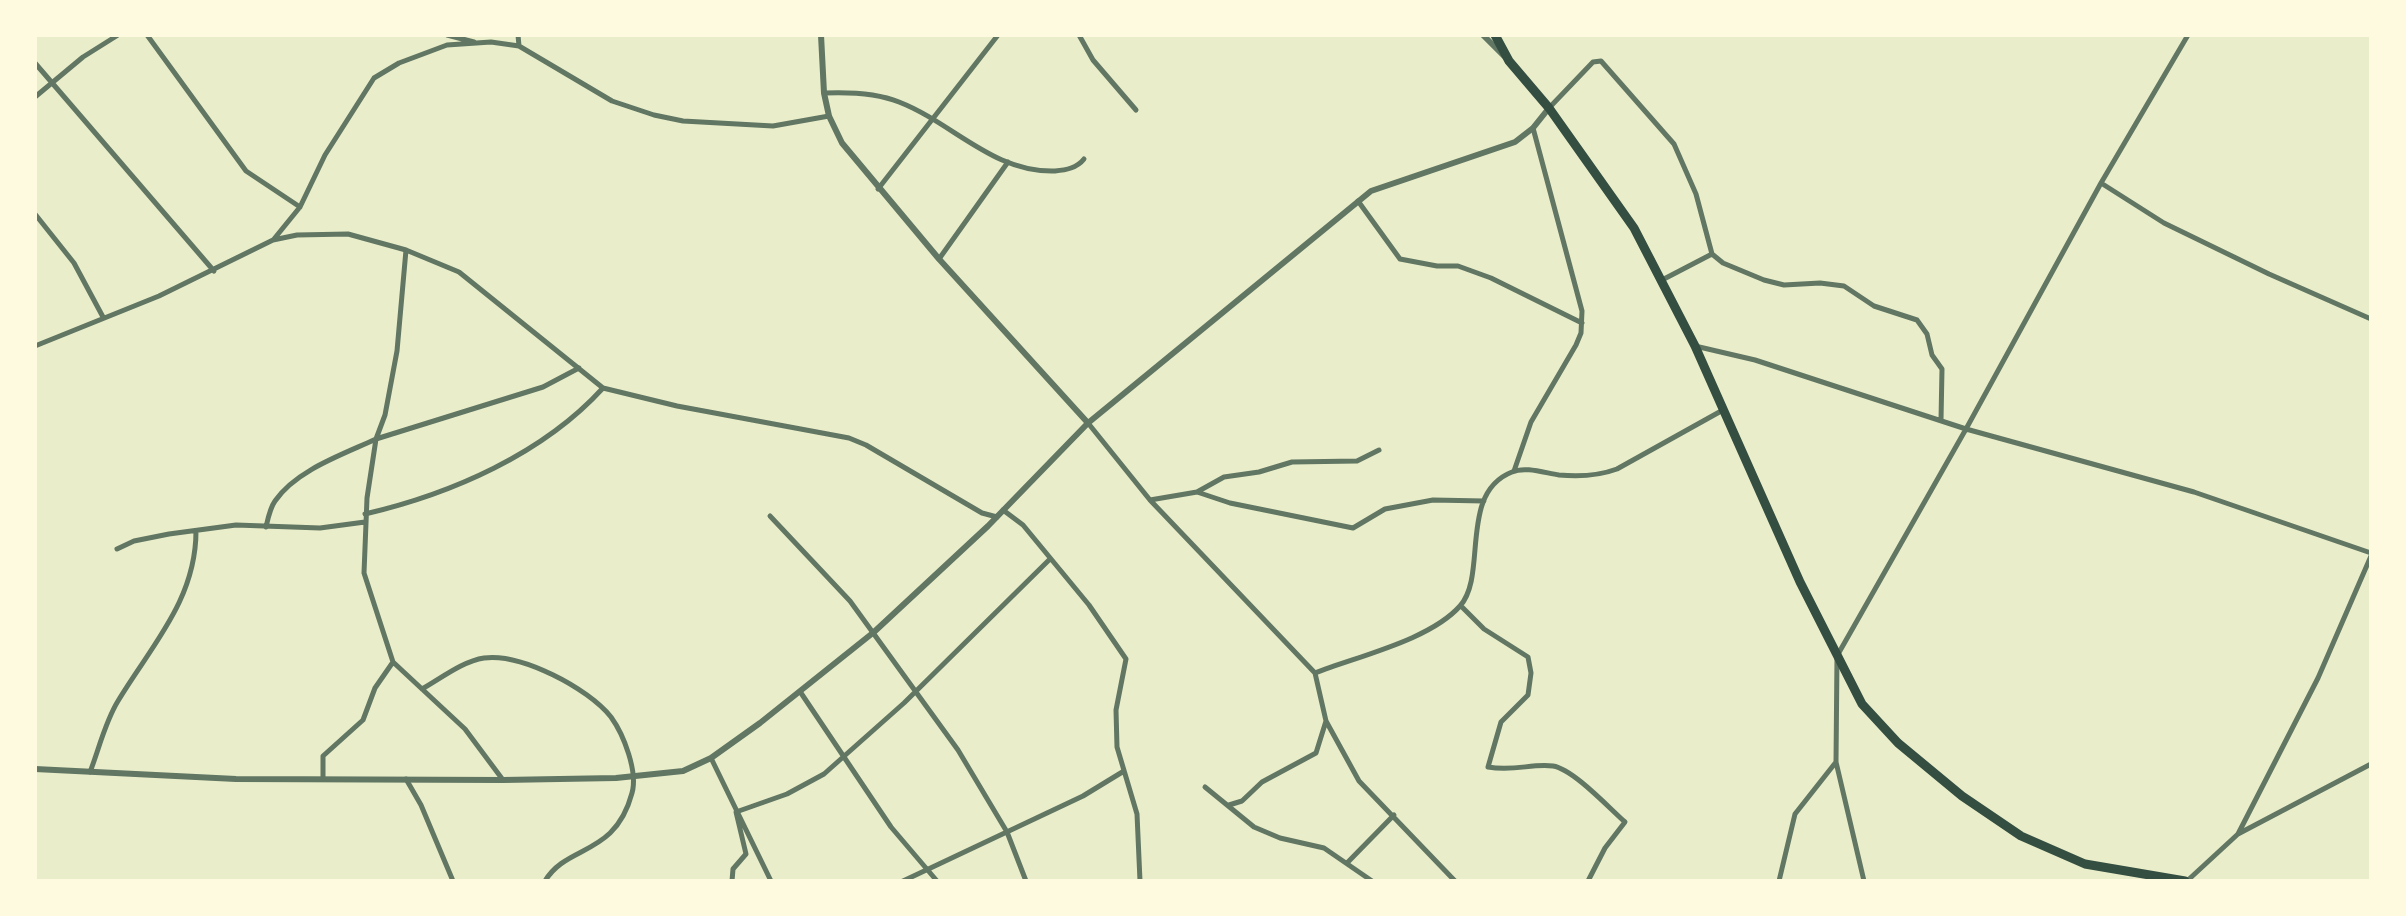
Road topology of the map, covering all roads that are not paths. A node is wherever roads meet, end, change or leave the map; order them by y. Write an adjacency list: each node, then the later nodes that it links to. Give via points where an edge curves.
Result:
1 (118, 35): 15 (street)
2 (147, 35): 28 (street, via 246,171)
3 (447, 35): 11 (street)
4 (518, 35): 12 (street)
5 (821, 35): 16 (street)
6 (998, 35): 21 (street)
7 (1079, 35): 19 (street, via 1093,60)
8 (1483, 35): 13 (street)
9 (1495, 35): 13 (highway)
10 (2188, 35): 25 (street)
11 (477, 44): 12 (street); 28 (street, via 447,45 374,78 325,155)
12 (519, 46): 20 (street, via 612,101 654,115 774,126)
13 (1509, 61): 18 (highway)
14 (35, 62): 15 (street)
15 (52, 82): 17 (street); 34 (street)
16 (824, 93): 20 (street); 21 (street, via 887,99)
17 (35, 97)
18 (1549, 108): 22 (street); 32 (street, via 1592,62 1601,61 1674,144 1696,194); 35 (highway, via 1617,201)
19 (1136, 110)
20 (829, 116): 26 (street, via 842,143)
21 (934, 121): 24 (street); 26 (street)
22 (1533, 128): 27 (street, via 1515,142 1385,184); 38 (street, via 1577,282)
23 (1084, 159): 24 (street, via 1058,170 1032,170)
24 (1008, 162): 33 (street)
25 (2101, 183): 37 (street, via 2164,223); 46 (street)
26 (878, 189): 33 (street)
27 (1358, 201): 38 (street, via 1400,259 1437,267 1458,266); 45 (street)
28 (300, 207): 30 (street)
29 (35, 214): 36 (street, via 74,263)
30 (273, 240): 31 (street, via 334,233); 34 (street)
31 (406, 250): 41 (street, via 459,272); 47 (street, via 397,351)
32 (1712, 254): 35 (street); 44 (street, via 1723,263 1784,285 1844,286 1874,306 1917,320 1942,369)
33 (939, 259): 45 (street)
34 (214, 271): 36 (street)
35 (1661, 280): 40 (highway)
36 (103, 317): 39 (street)
37 (2371, 319)
38 (1581, 323): 49 (street, via 1569,360 1531,422)
39 (35, 346)
40 (1695, 346): 43 (highway); 44 (street, via 1755,359)
41 (579, 368): 42 (street); 47 (street, via 543,387)
42 (603, 388): 54 (street, via 571,419 513,458 411,503); 56 (street, via 849,438 982,513)
43 (1724, 410): 49 (street, via 1599,475); 65 (highway)
44 (1941, 420): 46 (street)
45 (1088, 423): 51 (street); 53 (street)
46 (1966, 429): 61 (street, via 2194,492); 65 (street)
47 (376, 439): 54 (street); 58 (street, via 315,469 282,492)
48 (1379, 450): 50 (street, via 1357,461 1292,462 1224,477)
49 (1514, 471): 52 (street, via 1500,479)
50 (1197, 492): 51 (street); 52 (street, via 1353,528 1385,509 1433,500)
51 (1150, 500): 67 (street)
52 (1484, 501): 63 (street, via 1469,587)
53 (1003, 510): 56 (street); 62 (street, via 1023,525)
54 (365, 514): 57 (street)
55 (770, 516): 64 (street)
56 (997, 516): 64 (street)
57 (365, 522): 58 (street); 66 (street, via 364,573)
58 (266, 527): 59 (street, via 236,525)
59 (196, 531): 60 (street, via 134,541); 78 (street, via 191,576 180,603 116,704)
60 (117, 549)
61 (2371, 554): 88 (street, via 2318,678)
62 (1050, 559): 69 (street); 77 (street, via 1126,659 1116,710 1116,747)
63 (1461, 606): 67 (street, via 1442,622); 102 (street, via 1530,662 1528,695 1501,722 1488,766 1565,769 1625,822)
64 (874, 632): 69 (street); 70 (street)
65 (1838, 656): 74 (street); 91 (highway, via 1874,717 1962,796 2044,848)
66 (393, 662): 68 (street); 80 (street, via 375,688 363,720 323,756)
67 (1315, 673): 71 (street)
68 (422, 690): 79 (street, via 482,658 522,660 580,692 611,717); 82 (street, via 466,729)
69 (915, 691): 72 (street); 87 (street, via 958,750)
70 (801, 693): 72 (street); 73 (street)
71 (1326, 721): 84 (street, via 1317,753 1262,782 1242,801); 86 (street, via 1359,781)
72 (845, 756): 85 (street, via 809,785); 90 (street, via 891,827)
73 (711, 758): 79 (street, via 676,773); 85 (street)
74 (1836, 762): 103 (street, via 1795,814); 104 (street)
75 (2371, 764): 88 (street)
76 (35, 769): 78 (street)
77 (1124, 771): 87 (street); 100 (street, via 1137,814)
78 (90, 772): 80 (street)
79 (634, 775): 82 (street); 94 (street, via 629,804 616,828 551,872)
80 (323, 779): 81 (street)
81 (406, 779): 82 (street); 93 (street)
82 (503, 780)
83 (1205, 787): 84 (street)
84 (1228, 805): 89 (street, via 1254,827 1324,848)
85 (736, 812): 95 (street, via 746,854 733,869); 96 (street)
86 (1394, 815): 89 (street); 101 (street)
87 (1007, 832): 90 (street); 99 (street)
88 (2238, 834): 105 (street)
89 (1347, 863): 92 (street)
90 (927, 870): 97 (street); 98 (street)
91 (2118, 876): 105 (highway)
92 (1368, 880)
93 (453, 881)
94 (545, 881)
95 (732, 881)
96 (771, 881)
97 (903, 881)
98 (937, 881)
99 (1026, 881)
100 (1140, 881)
101 (1455, 881)
102 (1588, 881)
103 (1779, 881)
104 (1864, 881)
105 (2186, 881)

